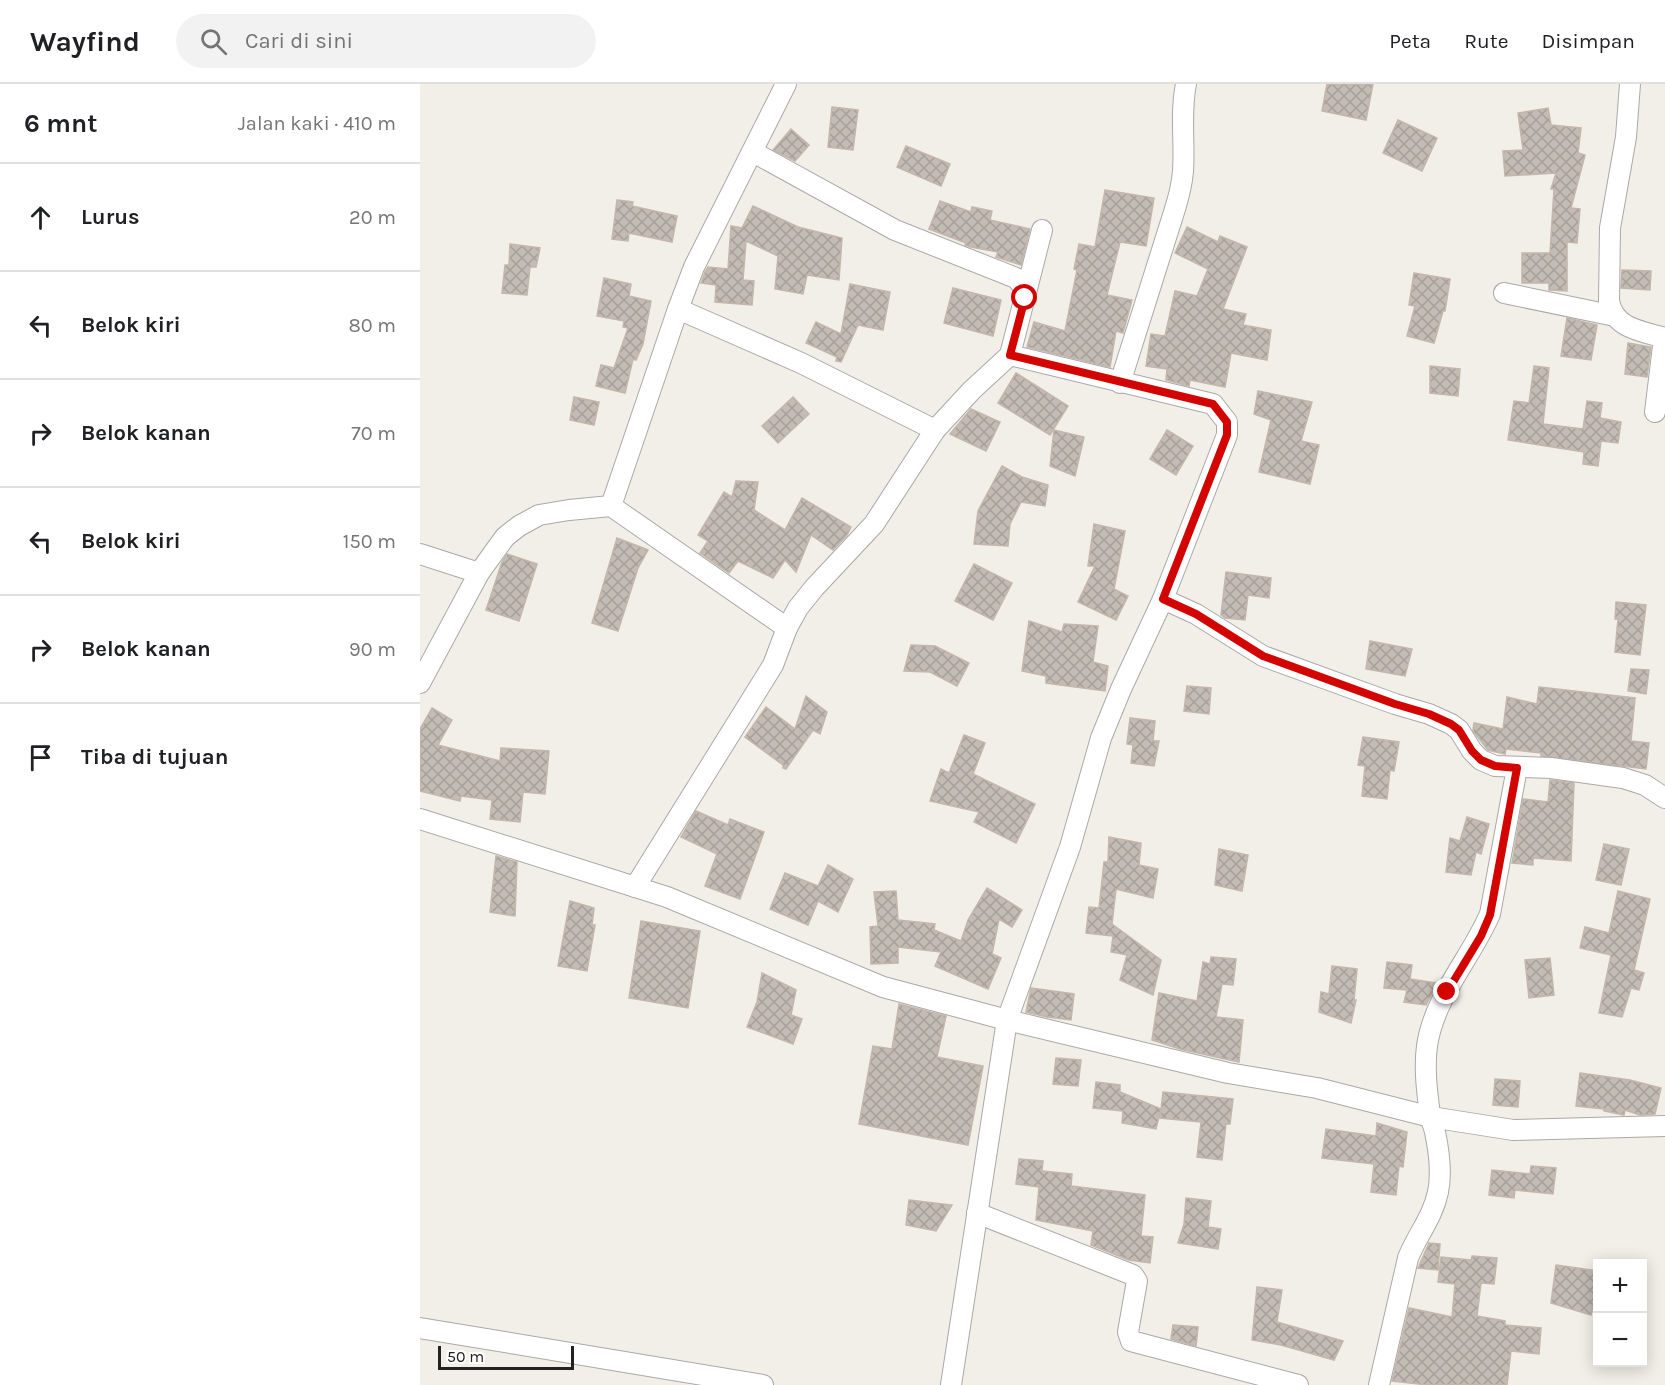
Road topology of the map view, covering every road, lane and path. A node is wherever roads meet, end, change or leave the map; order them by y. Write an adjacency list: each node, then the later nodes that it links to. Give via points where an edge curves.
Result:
1 (786, 84): 4 (street)
2 (1186, 84): 12 (street, via 1182,105 1183,168 1176,209)
3 (1630, 84): 9 (street, via 1626,137 1610,228 1609,301)
4 (753, 152): 7 (street, via 895,230 1016,278 1023,286); 8 (street, via 694,267)
5 (1042, 230): 7 (street)
6 (1504, 292): 9 (street)
7 (1025, 298): 11 (street)
8 (678, 309): 14 (street, via 801,363); 15 (street)
9 (1615, 316): 10 (street, via 1633,329)
10 (1664, 338): 13 (street)
11 (1010, 355): 12 (street); 14 (street)
12 (1120, 383): 18 (street, via 1213,404 1227,422 1227,435)
13 (1655, 412)
14 (935, 430): 19 (street, via 874,524 814,588)
15 (610, 506): 17 (street, via 539,515 505,537); 19 (street)
16 (420, 554): 17 (street)
17 (479, 573): 20 (street)
18 (1163, 599): 21 (street, via 1196,614 1263,656 1451,724 1481,760); 25 (street, via 1101,738 1070,847)
19 (788, 628): 24 (street, via 773,665)
20 (420, 683)
21 (1517, 768): 22 (street, via 1561,769 1623,778 1645,785); 26 (street, via 1490,915 1447,992 1427,1044 1425,1065)
22 (1665, 798)
23 (420, 819): 24 (street)
24 (635, 887): 25 (street, via 883,987)
25 (1007, 1020): 26 (street); 28 (street)
26 (1431, 1117): 27 (street, via 1513,1130); 33 (street, via 1440,1166 1438,1191 1429,1220 1408,1258)
27 (1665, 1126)
28 (977, 1213): 31 (street); 32 (street, via 1133,1275 1137,1281 1128,1332 1131,1341)
29 (420, 1328): 30 (street)
30 (762, 1385)
31 (951, 1385)
32 (1298, 1385)
33 (1379, 1385)

